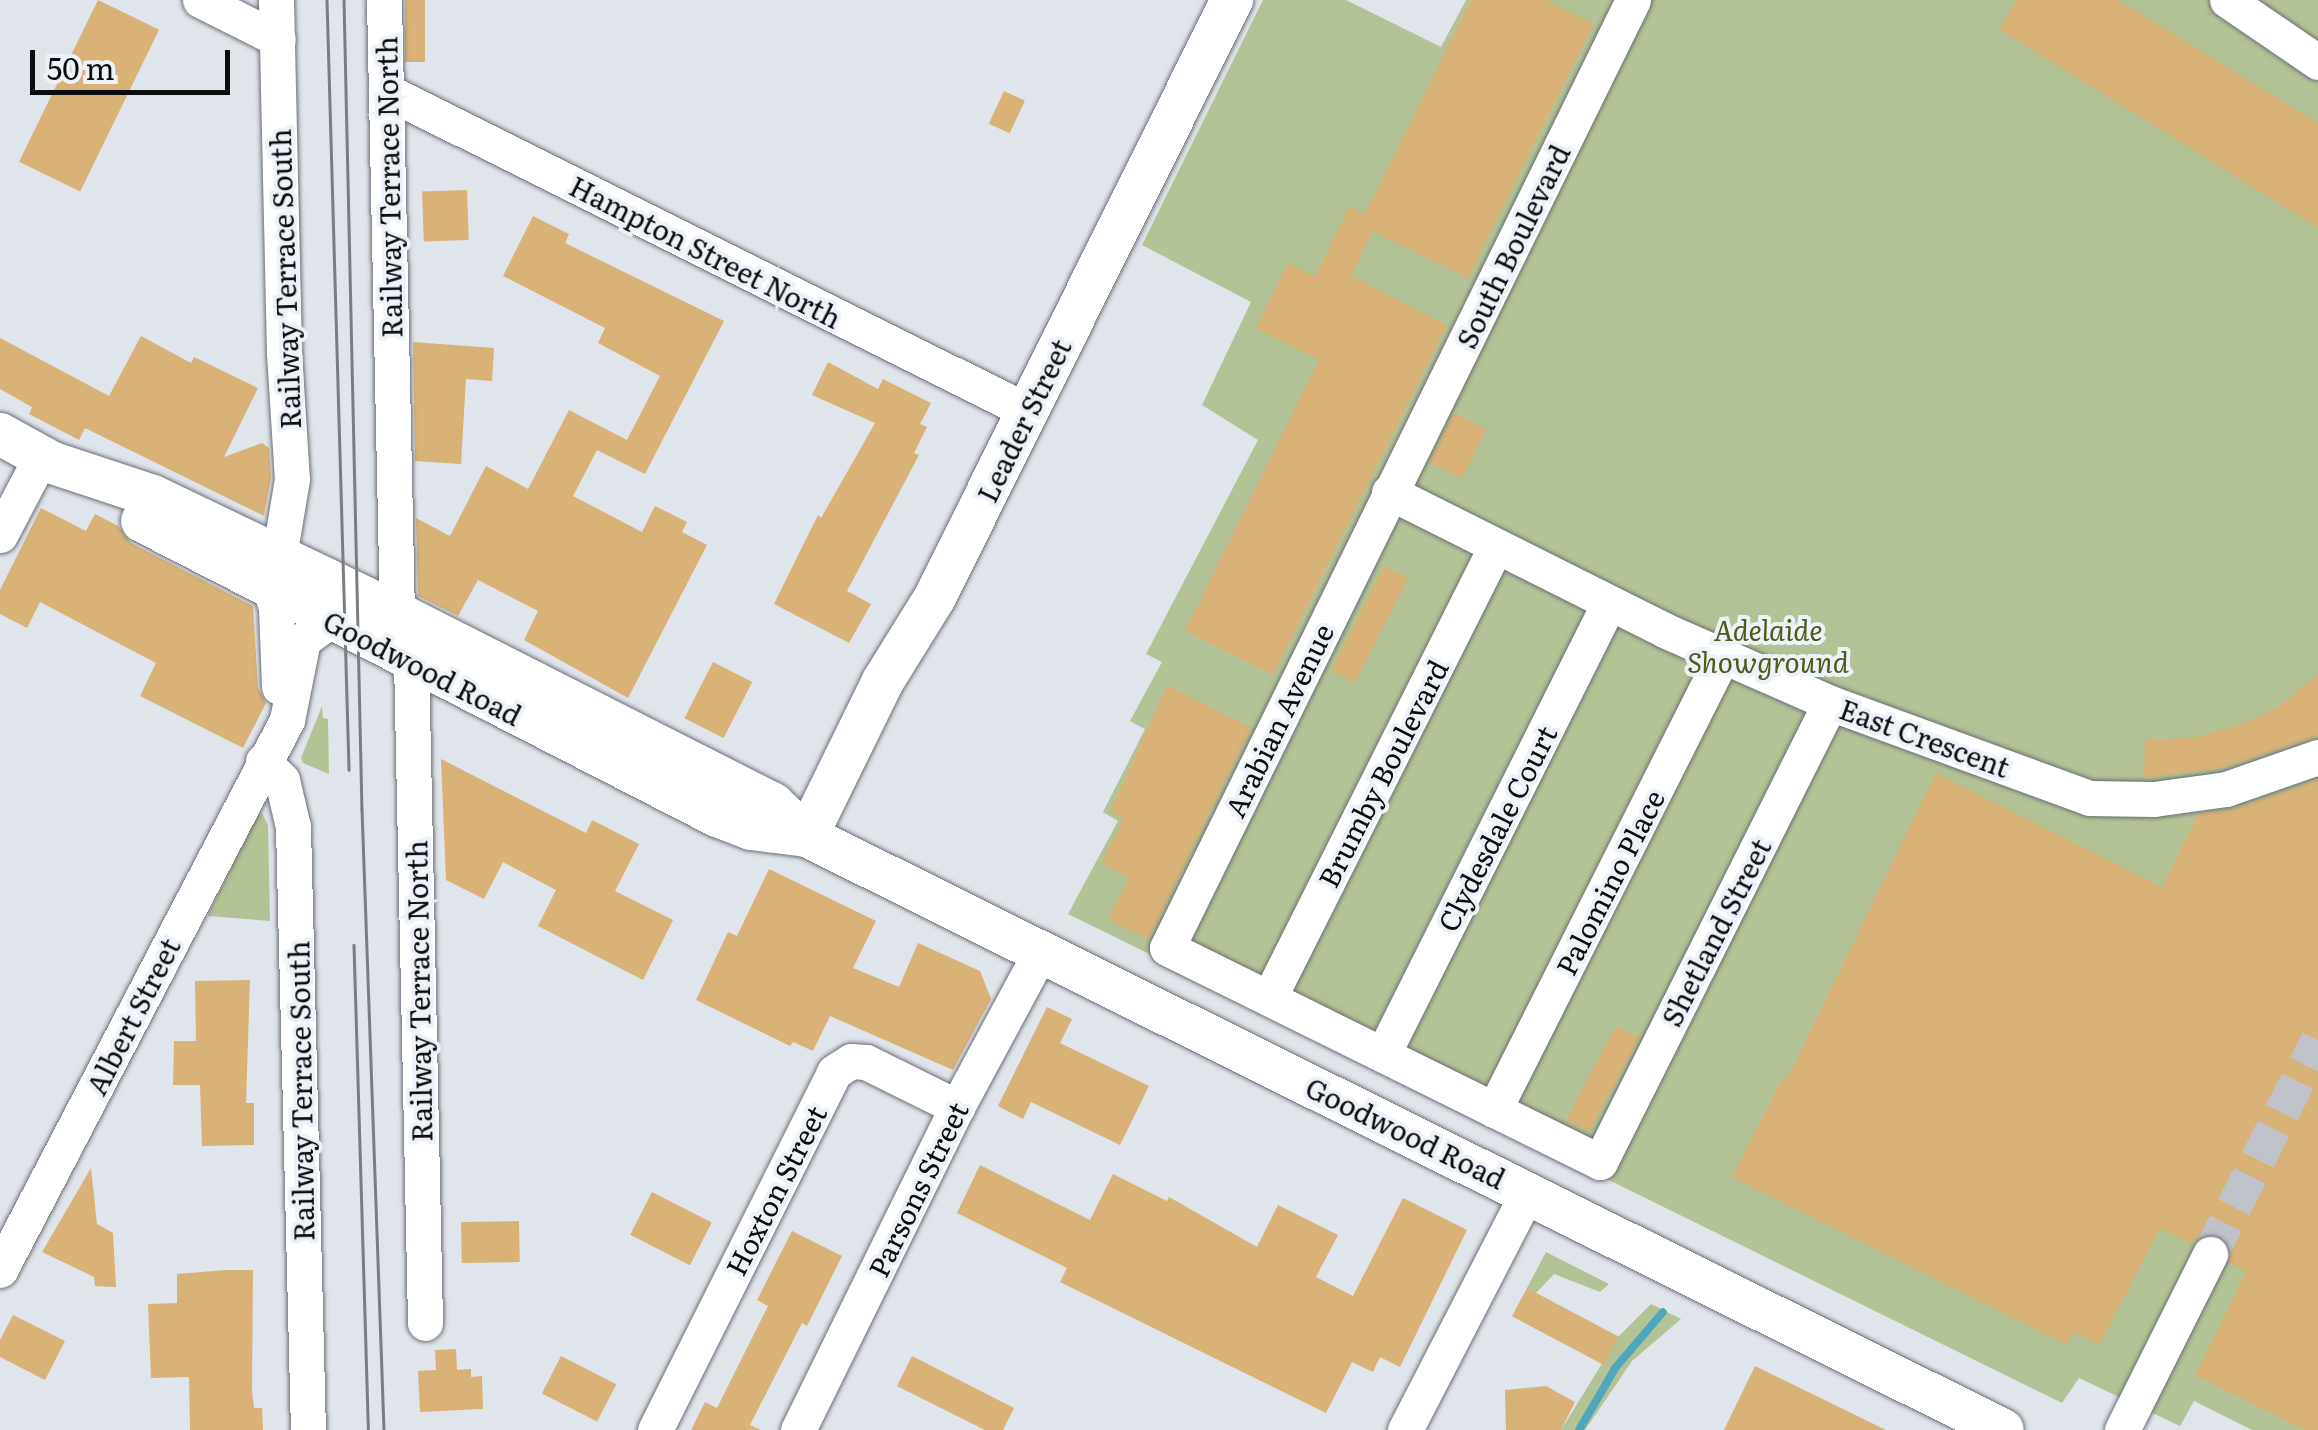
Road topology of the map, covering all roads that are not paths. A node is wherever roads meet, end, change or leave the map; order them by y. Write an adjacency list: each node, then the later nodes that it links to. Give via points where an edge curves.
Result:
1 (200, 0): 7 (street)
2 (276, 0): 7 (street, Railway Terrace South)
3 (384, 0): 9 (street, Railway Terrace North)
4 (1232, 0): 10 (main road, Leader Street)
5 (1633, 0): 13 (street, South Boulevard)
6 (2228, 0): 8 (street)
7 (278, 38): 17 (street, Railway Terrace South, via 292,478)
8 (2318, 62)
9 (386, 91): 10 (street, Hampton Street North); 15 (street, Railway Terrace North)
10 (1027, 411): 26 (main road, Leader Street)
11 (0, 434): 12 (main road, Goodwood Road)
12 (47, 460): 14 (street); 17 (main road, Goodwood Road, via 139,520)
13 (1389, 492): 16 (street, East Crescent); 28 (street, Arabian Avenue, via 1167,948)
14 (0, 535)
15 (396, 538): 18 (street, via 379,575); 20 (street, Railway Terrace North)
16 (1495, 548): 19 (street, East Crescent); 28 (street, Brumby Boulevard)
17 (274, 573): 18 (main road, Goodwood Road); 25 (street, Albert Street, via 279,691)
18 (334, 602): 20 (main road, Goodwood Road); 22 (main road, Goodwood Road); 25 (street, Albert Street, via 303,640 292,711)
19 (1609, 602): 21 (street, East Crescent); 29 (street, Clydesdale Court)
20 (397, 614): 26 (main road, Goodwood Road, via 774,804)
21 (1723, 655): 23 (street, East Crescent); 31 (street, Palomino Place)
22 (411, 659): 26 (main road, Goodwood Road, via 717,816 750,829); 35 (street, Railway Terrace North)
23 (1830, 702): 24 (street, East Crescent, via 2089,798 2154,799 2226,789); 31 (street, Shetland Street, via 1600,1162)
24 (2318, 757)
25 (263, 761): 34 (street, Albert Street); 36 (street, Railway Terrace South, via 282,780 293,827)
26 (807, 836): 27 (main road, Goodwood Road)
27 (1042, 951): 30 (street, Parsons Street); 32 (main road, Goodwood Road)
28 (1269, 998): 29 (street)
29 (1383, 1054): 31 (street)
30 (957, 1107): 37 (street, Hoxton Street, via 866,1062 850,1060 834,1072); 38 (street, Parsons Street)
31 (1494, 1110)
32 (1528, 1192): 39 (street); 40 (main road, Goodwood Road)
33 (2210, 1254): 41 (street)
34 (0, 1270)
35 (426, 1323)
36 (308, 1430)
37 (655, 1430)
38 (798, 1430)
39 (1405, 1430)
40 (2003, 1430)
41 (2122, 1430)

